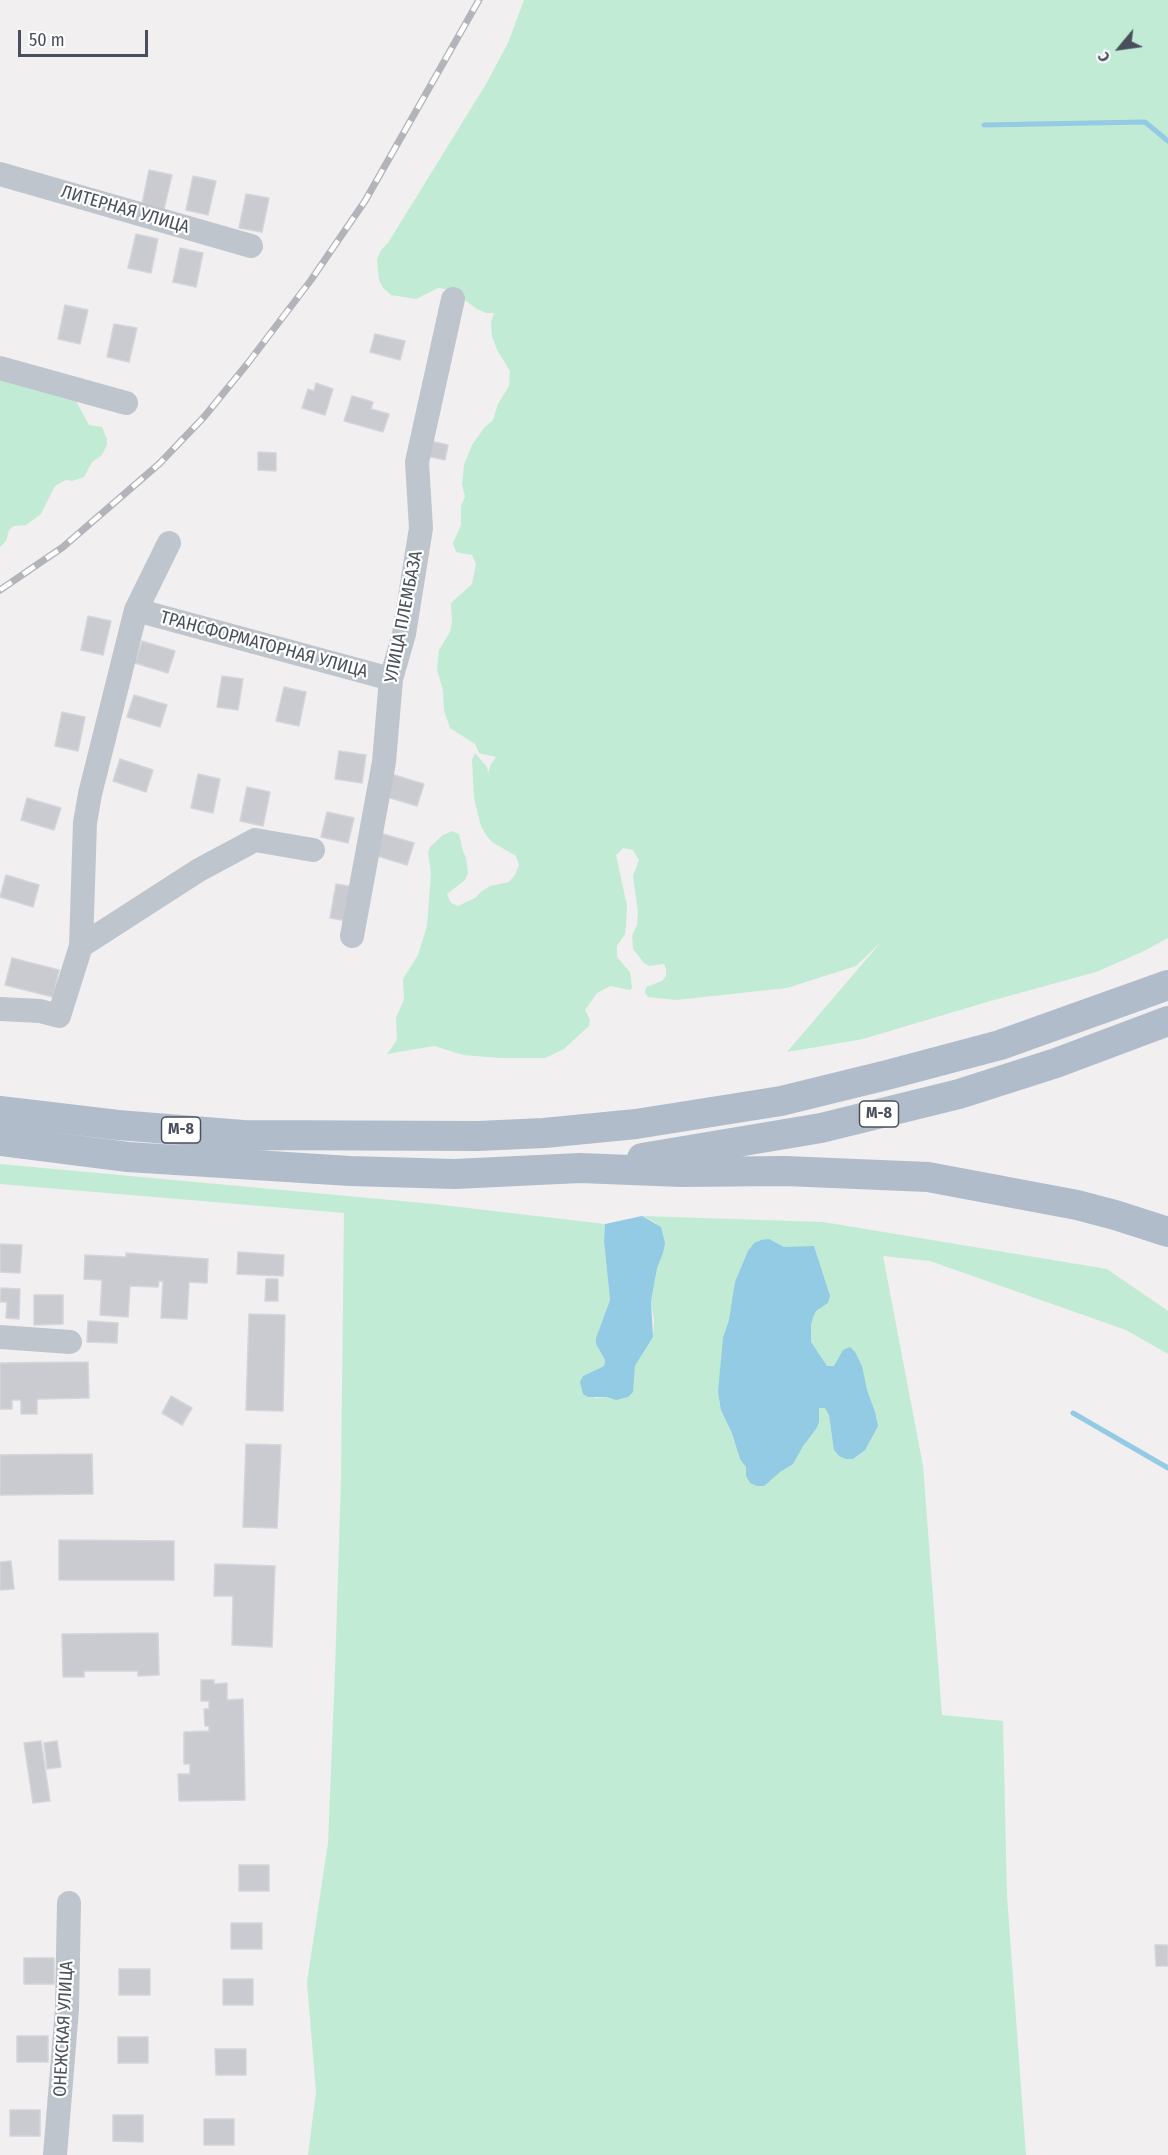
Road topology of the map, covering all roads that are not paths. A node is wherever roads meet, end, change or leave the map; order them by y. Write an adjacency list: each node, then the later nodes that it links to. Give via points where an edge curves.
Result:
1 (0, 174): 2 (street, ЛИТЕРНАЯ УЛИЦА)
2 (251, 246)
3 (453, 299): 8 (street, УЛИЦА ПЛЕМБАЗА, via 417,462 421,528 404,634)
4 (0, 368): 5 (street)
5 (126, 403)
6 (169, 543): 7 (street)
7 (136, 610): 8 (street, ТРАНСФОРМАТОРНАЯ УЛИЦА); 11 (street, via 84,822)
8 (391, 679): 10 (street, УЛИЦА ПЛЕМБАЗА, via 384,762)
9 (313, 850): 11 (street, via 255,840 199,870)
10 (352, 936)
11 (81, 946): 13 (street, via 59,1016)
12 (1168, 985): 15 (main road, М-8, via 1000,1045 887,1075 781,1101 636,1124 489,1135 243,1135)
13 (0, 1009)
14 (1168, 1022): 17 (main road, М-8, via 959,1094 821,1128)
15 (0, 1111)
16 (0, 1141): 17 (main road, М-8, via 128,1157 350,1171 455,1174)
17 (580, 1168): 18 (main road, via 928,1177 1077,1205)
18 (1168, 1232)
19 (0, 1337): 20 (street)
20 (70, 1342)
21 (69, 1903): 22 (street, ОНЕЖСКАЯ УЛИЦА, via 67,2009)
22 (55, 2155)

